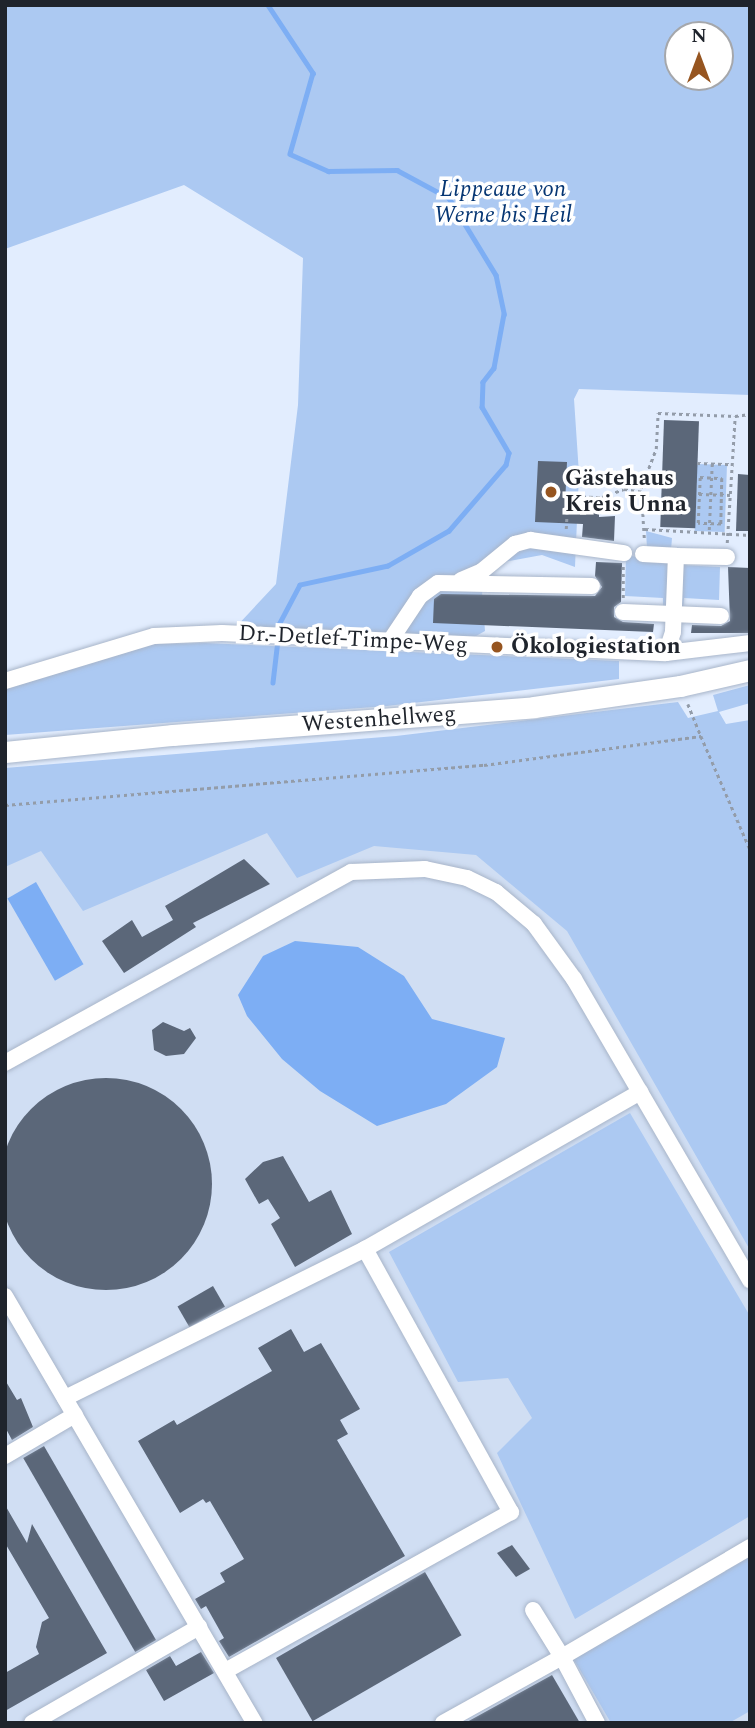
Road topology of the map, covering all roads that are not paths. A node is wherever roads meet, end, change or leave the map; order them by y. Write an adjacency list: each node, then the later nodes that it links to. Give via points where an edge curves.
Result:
1 (624, 553): 5 (lane, via 530,540 514,544 482,571)
2 (643, 554): 3 (lane)
3 (676, 556): 4 (lane); 8 (lane)
4 (726, 557)
5 (453, 583): 6 (lane); 10 (lane, via 438,583 420,596)
6 (592, 586)
7 (622, 612): 8 (lane)
8 (673, 614): 9 (lane); 12 (lane)
9 (721, 615)
10 (390, 641): 12 (lane, Dr.-Detlef-Timpe-Weg); 14 (lane, Dr.-Detlef-Timpe-Weg, via 222,633 154,636)
11 (750, 643): 12 (lane, Dr.-Detlef-Timpe-Weg)
12 (666, 653)
13 (750, 670): 15 (main road, Westenhellweg, via 680,686 534,707)
14 (5, 681)
15 (5, 752)
16 (5, 1063): 17 (lane, via 351,872 425,869 467,878 496,892 534,924 574,979)
17 (640, 1092): 18 (lane); 19 (lane)
18 (365, 1249): 21 (lane); 28 (lane, via 510,1512)
19 (750, 1280)
20 (5, 1296): 21 (lane)
21 (65, 1398): 22 (lane)
22 (75, 1415): 23 (lane); 26 (lane)
23 (5, 1456)
24 (750, 1547): 27 (lane)
25 (533, 1610): 27 (lane)
26 (199, 1627): 28 (lane); 29 (lane)
27 (562, 1657): 31 (lane); 32 (lane)
28 (225, 1671): 30 (lane)
29 (32, 1723)
30 (255, 1723)
31 (443, 1723)
32 (597, 1723)

